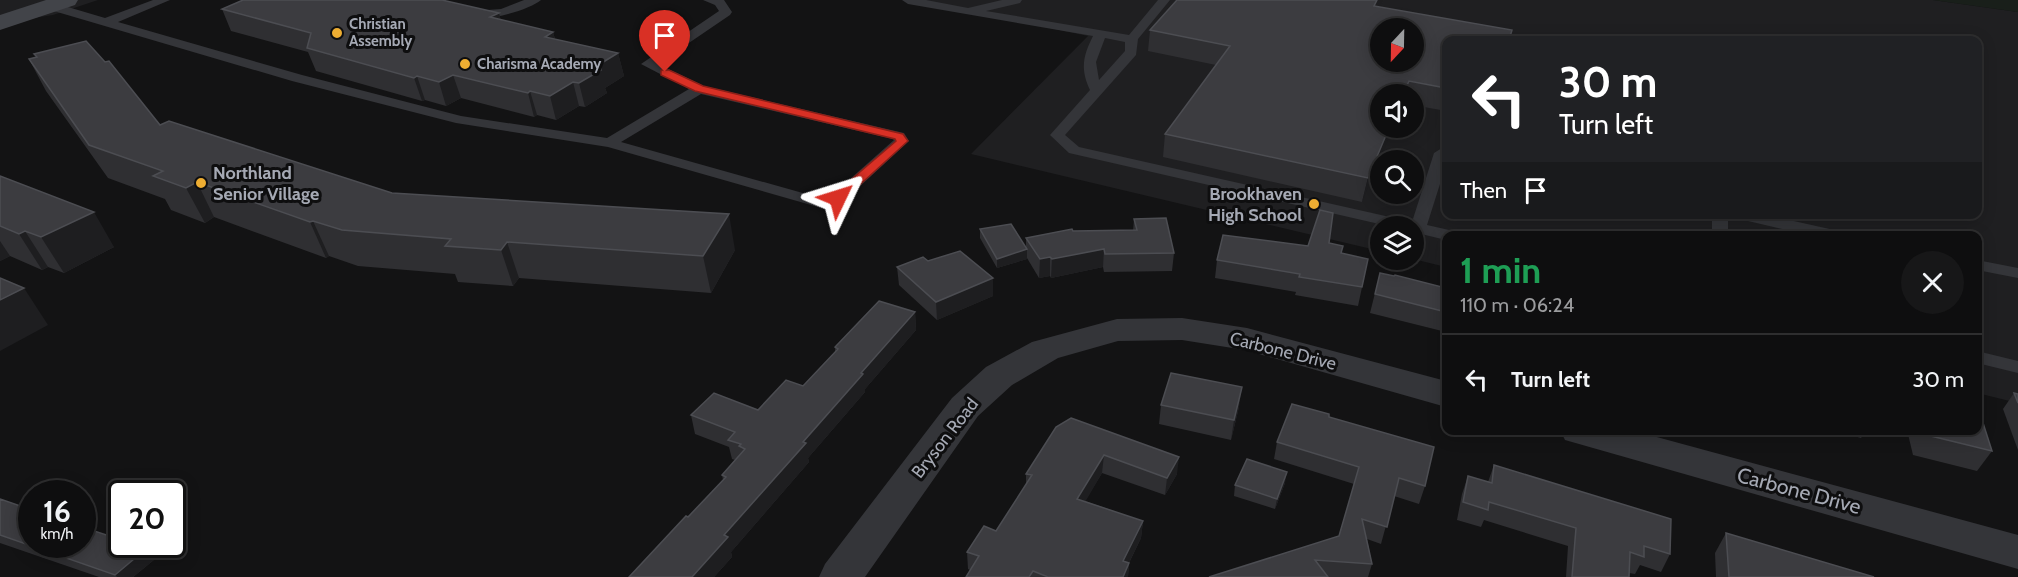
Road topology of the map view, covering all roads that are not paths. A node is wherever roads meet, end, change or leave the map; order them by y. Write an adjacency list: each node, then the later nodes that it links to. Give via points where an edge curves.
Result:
1 (164, 0): 10 (lane)
2 (535, 0): 9 (lane, via 503,12)
3 (709, 0): 14 (lane, via 719,2 726,12 648,64)
4 (908, 0): 8 (lane)
5 (1016, 0): 8 (lane)
6 (1164, 0): 13 (lane)
7 (59, 3): 10 (lane); 11 (main road)
8 (968, 12): 12 (lane)
9 (463, 13)
10 (108, 21): 16 (lane, via 297,78 461,120)
11 (0, 23)
12 (1101, 34): 13 (lane); 15 (lane, via 1088,60 1089,76)
13 (1132, 39): 15 (lane, via 1131,52)
14 (699, 89): 16 (lane); 16 (lane, via 899,136 902,141 838,198 825,204)
15 (1097, 91): 19 (lane, via 1057,135 1074,150)
16 (609, 143)
17 (1442, 153): 18 (lane)
18 (1422, 216)
19 (1370, 217)
20 (1760, 219): 22 (lane)
21 (1424, 229): 23 (lane)
22 (1814, 231)
23 (1442, 234)
24 (1982, 266): 25 (lane)
25 (2018, 273)
26 (1117, 330): 29 (street, Carbone Drive, via 1182,329 1247,339); 32 (street, Bryson Road, via 1045,350 999,376 965,407)
27 (1982, 358): 28 (lane)
28 (2018, 367)
29 (1442, 393)
30 (1597, 435): 31 (street, Carbone Drive)
31 (2018, 552)
32 (841, 577)

